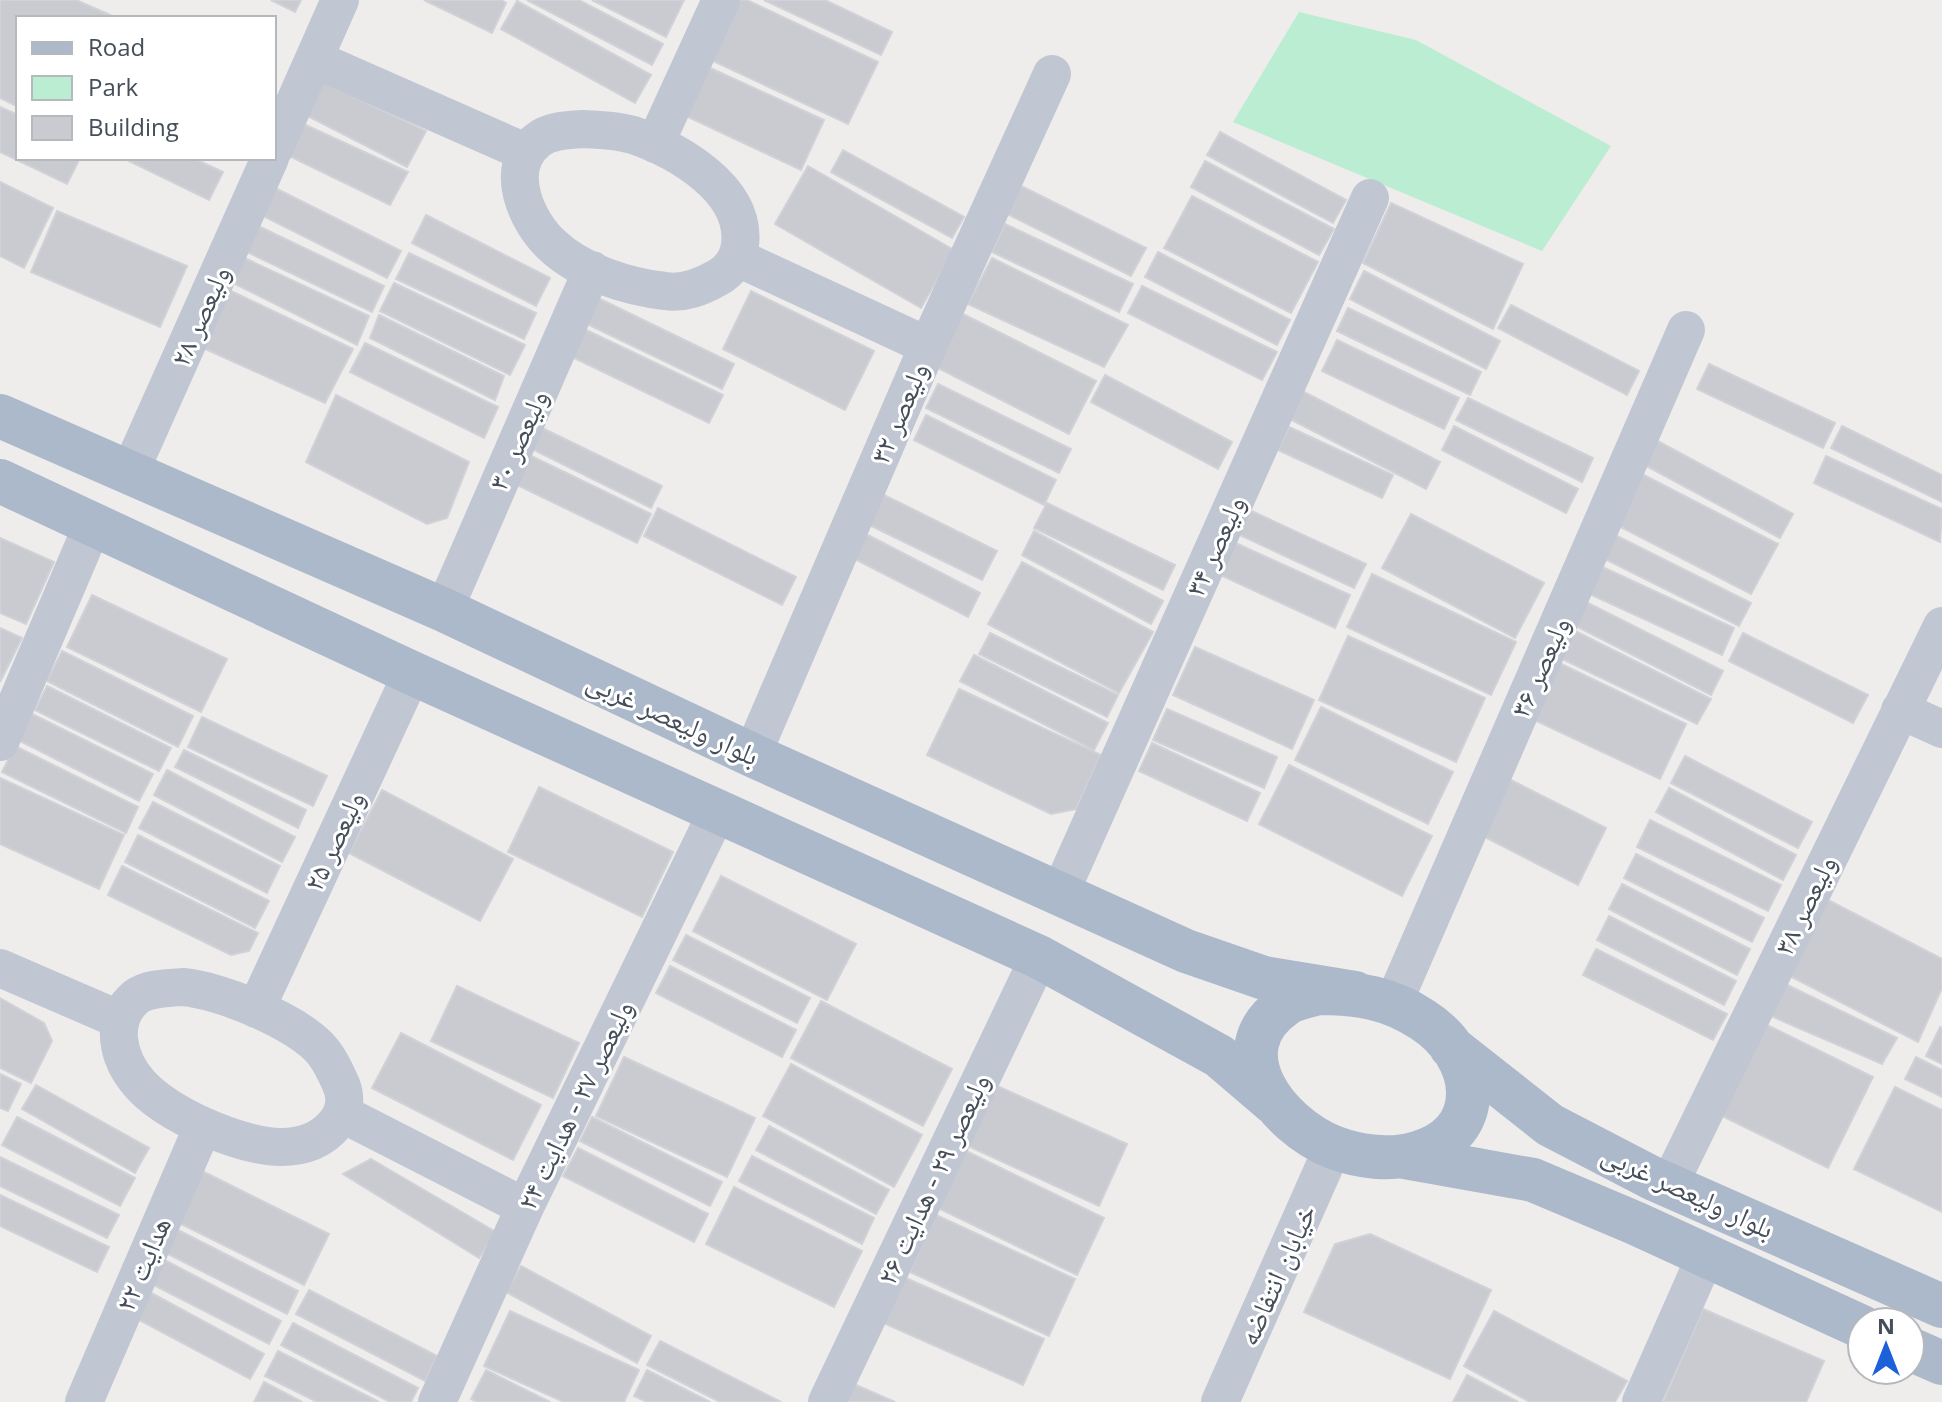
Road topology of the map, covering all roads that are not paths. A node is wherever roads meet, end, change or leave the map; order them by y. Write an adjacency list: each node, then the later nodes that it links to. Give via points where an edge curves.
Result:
1 (340, 0): 3 (street)
2 (721, 0): 6 (street)
3 (314, 59): 5 (street); 7 (street)
4 (1052, 74): 13 (street, ولیعصر ۳۲)
5 (276, 144)
6 (655, 144): 7 (street, via 630,134 584,129 540,138); 10 (street, via 718,186 734,209 741,235)
7 (525, 152): 11 (street, via 520,172 523,199 534,223 552,246)
8 (269, 160): 15 (street, ولیعصر ۲۸)
9 (1370, 198): 26 (street, ولیعصر ۳۴)
10 (738, 258): 11 (street, via 722,276 700,288 669,292); 13 (street)
11 (592, 270): 18 (street, ولیعصر ۳۰)
12 (1686, 330): 29 (street, ولیعصر ۳۶)
13 (928, 346): 24 (street, ولیعصر ۳۲)
14 (0, 416): 15 (main road, بلوار ولیعصر غربی)
15 (129, 474): 18 (main road, بلوار ولیعصر غربی)
16 (0, 481): 17 (main road)
17 (93, 524): 20 (main road); 23 (street)
18 (444, 610): 24 (main road, بلوار ولیعصر غربی)
19 (1942, 626): 21 (street, ولیعصر ۳۸)
20 (412, 673): 25 (main road); 30 (street, ولیعصر ۲۵)
21 (1900, 710): 22 (street); 38 (street, ولیعصر ۳۸)
22 (1942, 729)
23 (0, 742)
24 (752, 755): 26 (main road, بلوار ولیعصر غربی)
25 (718, 810): 27 (main road); 39 (street, ولیعصر ۲۷ - هدایت ۲۴)
26 (1060, 893): 29 (main road, بلوار ولیعصر غربی, via 1186,951 1264,978)
27 (1039, 957): 33 (main road, via 1219,1056); 45 (street, ولیعصر ۲۹ - هدایت ۲۶)
28 (0, 968): 31 (street)
29 (1374, 998): 32 (main road, via 1425,1021); 33 (main road, via 1319,993 1288,1003 1266,1022 1256,1045 1258,1075)
30 (256, 1009): 31 (street, via 222,993 183,987 137,997); 34 (street, via 323,1051 344,1090)
31 (118, 1019): 35 (street, via 117,1038 139,1083)
32 (1451, 1047): 37 (main road, via 1467,1075 1469,1104 1459,1128 1437,1147); 38 (main road, بلوار ولیعصر غربی, via 1550,1125)
33 (1274, 1103): 36 (main road, via 1300,1128)
34 (343, 1114): 35 (street, via 328,1133 289,1147 245,1143); 39 (street)
35 (203, 1126): 43 (street, هدایت ۲۲)
36 (1333, 1147): 37 (main road, via 1370,1157); 46 (street, خیابان انتفاضه)
37 (1405, 1157): 40 (main road, بلوار ولیعصر غربی, via 1533,1180)
38 (1669, 1185): 41 (main road, بلوار ولیعصر غربی)
39 (525, 1207): 44 (street, ولیعصر ۲۷ - هدایت ۲۴)
40 (1706, 1255): 42 (main road, بلوار ولیعصر غربی); 47 (street)
41 (1942, 1306)
42 (1846, 1320)
43 (84, 1402)
44 (437, 1402)
45 (827, 1402)
46 (1220, 1402)
47 (1641, 1402)

